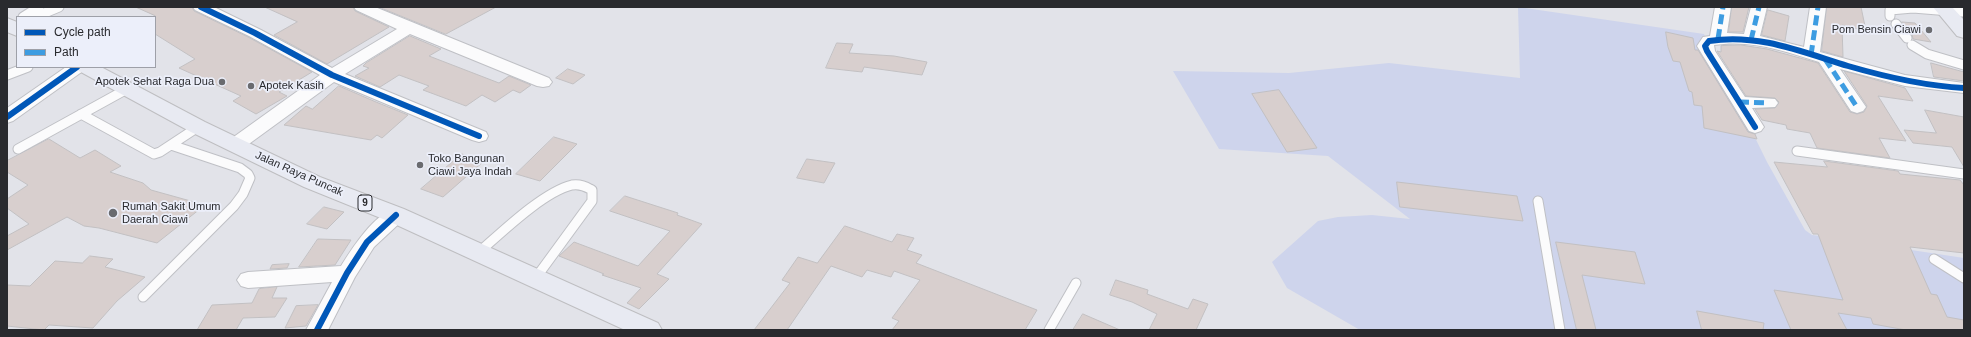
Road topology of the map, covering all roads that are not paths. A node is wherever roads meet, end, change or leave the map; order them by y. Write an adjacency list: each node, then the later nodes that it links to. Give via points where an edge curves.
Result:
1 (39, 7): 9 (lane)
2 (59, 7): 10 (lane)
3 (201, 7): 23 (street)
4 (362, 7): 13 (street)
5 (1723, 7): 15 (street)
6 (1759, 7): 16 (street)
7 (1818, 7): 17 (street)
8 (1954, 10): 11 (lane, via 1895,9 1890,10); 14 (highway)
9 (26, 16)
10 (37, 16)
11 (1890, 16)
12 (1896, 24): 18 (lane, via 1910,41 1927,54)
13 (409, 28): 23 (street); 24 (street)
14 (1964, 32)
15 (1718, 39): 16 (street); 27 (street, via 1706,42 1706,48)
16 (1751, 40): 17 (street)
17 (1818, 57): 25 (street, via 1900,79); 29 (street)
18 (1964, 65)
19 (25, 68): 22 (lane)
20 (76, 68): 31 (street)
21 (88, 68): 26 (highway, Jalan Raya Puncak / 9)
22 (7, 75)
23 (332, 75): 34 (street); 36 (street)
24 (543, 82)
25 (1964, 88)
26 (127, 89): 30 (lane); 33 (highway, Jalan Raya Puncak / 9)
27 (1739, 102): 28 (street); 32 (street)
28 (1769, 103)
29 (1857, 107)
30 (81, 114): 35 (lane, via 152,153 158,153); 37 (lane)
31 (7, 117)
32 (1755, 126)
33 (198, 127): 35 (lane); 36 (highway, Jalan Raya Puncak / 9)
34 (479, 136)
35 (171, 145): 49 (lane, via 240,168 250,178 234,206)
36 (235, 145): 41 (highway, Jalan Raya Puncak / 9, via 312,182)
37 (18, 149)
38 (1797, 151): 39 (lane)
39 (1964, 174)
40 (1538, 201): 53 (lane)
41 (396, 215): 42 (highway, Jalan Raya Puncak / 9); 44 (street, via 367,242)
42 (478, 253): 46 (highway, Jalan Raya Puncak / 9); 46 (lane, via 529,211 561,189 573,185 587,186 592,190 592,201)
43 (1934, 259): 45 (lane)
44 (347, 274): 47 (street); 50 (street)
45 (1964, 278)
46 (535, 279): 51 (highway, Jalan Raya Puncak / 9)
47 (248, 280)
48 (1076, 283): 52 (lane)
49 (143, 296)
50 (318, 330)
51 (649, 330)
52 (1049, 330)
53 (1560, 330)

